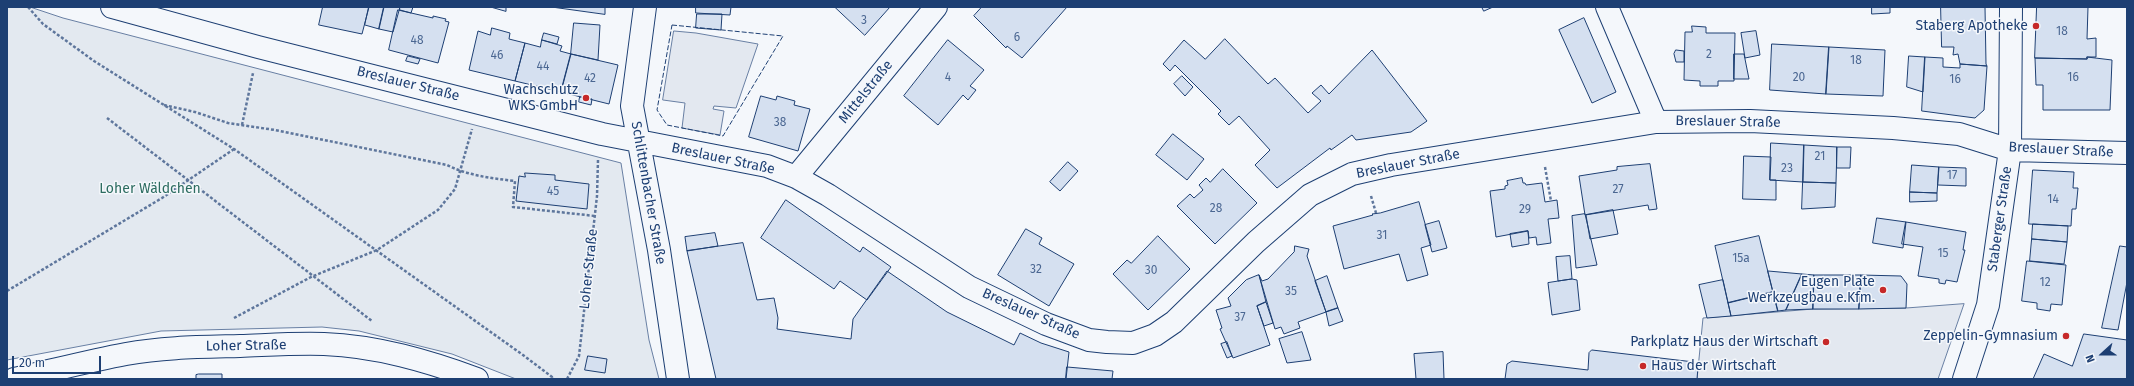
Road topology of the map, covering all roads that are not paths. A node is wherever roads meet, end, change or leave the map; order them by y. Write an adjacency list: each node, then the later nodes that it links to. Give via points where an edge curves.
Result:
1 (112, 7): 7 (street, Breslauer Straße, via 258,47)
2 (644, 7): 7 (street, Schlittenbacher Straße, via 632,106)
3 (936, 7): 10 (street, Mittelstraße)
4 (1608, 7): 6 (street)
5 (2011, 7): 8 (street, Staberger Straße)
6 (1656, 122): 8 (street, Breslauer Straße, via 1750,121 1893,128 1960,134); 10 (street, Breslauer Straße, via 1398,164 1352,174 1310,195 1256,242 1174,322 1155,335 1133,343 1089,340 1046,324 969,287)
7 (638, 142): 10 (street, Breslauer Straße, via 767,166); 14 (street, Schlittenbacher Straße, via 659,250)
8 (2010, 150): 9 (street, Breslauer Straße); 15 (street, Staberger Straße, via 1988,305)
9 (2127, 153)
10 (796, 177)
11 (7, 378): 12 (street, Loher Straße)
12 (13, 379): 13 (street, Loher Straße, via 165,348 325,344 361,347 412,358)
13 (477, 379)
14 (678, 379)
15 (1964, 379)

